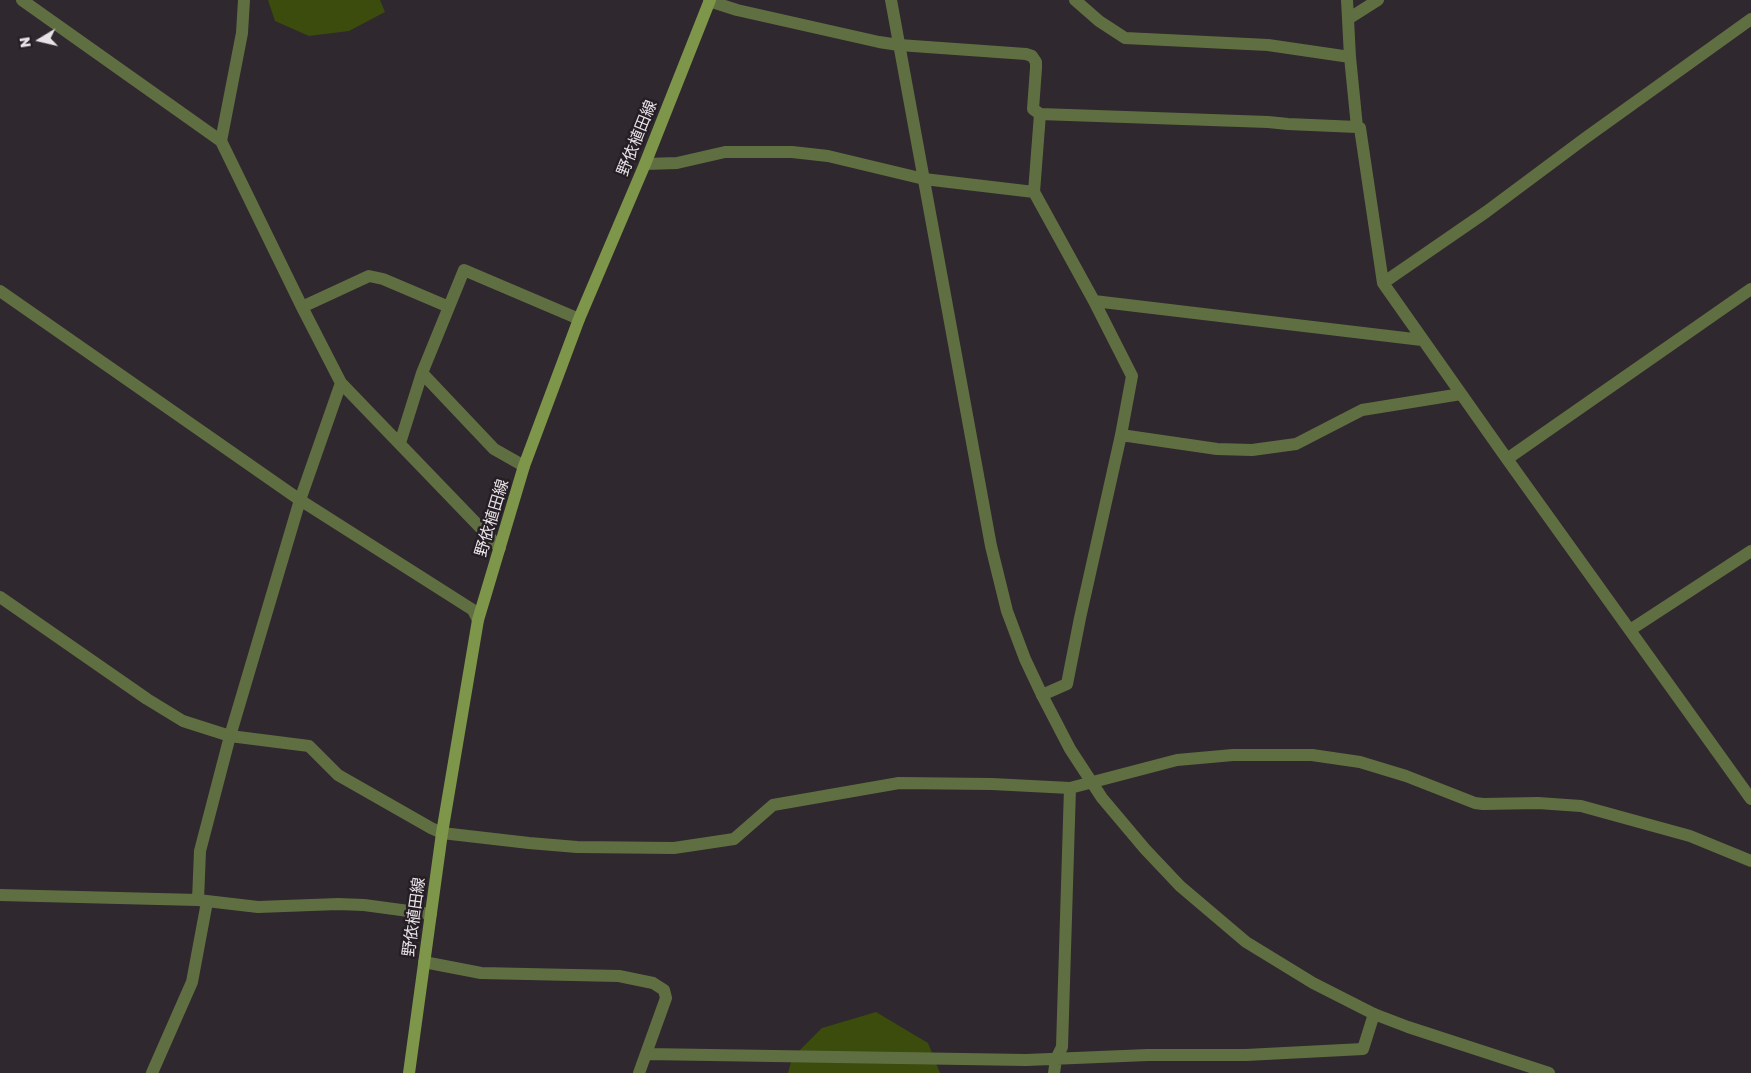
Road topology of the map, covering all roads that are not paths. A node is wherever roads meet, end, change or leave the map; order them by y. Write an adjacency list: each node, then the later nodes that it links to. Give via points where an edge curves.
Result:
1 (22, 0): 14 (street)
2 (244, 0): 14 (street, via 242,33)
3 (710, 0): 10 (street, via 737,10); 15 (main road, 野依植田線)
4 (891, 0): 10 (street)
5 (1075, 0): 11 (street, via 1125,38 1268,45)
6 (1347, 0): 9 (street)
7 (1378, 0): 9 (street)
8 (1751, 18): 18 (street, via 1486,212)
9 (1348, 19): 11 (street)
10 (899, 45): 12 (street, via 1032,56 1036,62 1033,109); 16 (street)
11 (1350, 57): 13 (street)
12 (1040, 114): 13 (street); 17 (street)
13 (1357, 127): 18 (street, via 1360,128)
14 (221, 141): 22 (street)
15 (645, 164): 16 (street, via 678,163 725,152 792,152 828,156); 24 (main road, 野依植田線)
16 (924, 179): 17 (street); 39 (street, via 991,546 1008,611)
17 (1034, 192): 21 (street)
18 (1383, 283): 25 (street)
19 (1751, 289): 31 (street)
20 (0, 291): 33 (street)
21 (1094, 301): 25 (street); 29 (street, via 1132,376)
22 (302, 307): 23 (street, via 369,276); 27 (street)
23 (448, 307): 24 (street, via 464,270); 26 (street)
24 (579, 319): 32 (main road, 野依植田線)
25 (1422, 340): 28 (street)
26 (422, 373): 30 (street); 32 (street, via 494,449)
27 (341, 383): 30 (street); 33 (street)
28 (1461, 394): 29 (street, via 1362,410 1296,444 1252,450 1217,449); 31 (street)
29 (1122, 434): 39 (street, via 1068,684)
30 (400, 443): 34 (street)
31 (1507, 459): 38 (street)
32 (524, 466): 34 (main road, 野依植田線)
33 (300, 500): 37 (street, via 473,610); 40 (street)
34 (500, 548): 37 (main road, 野依植田線)
35 (1751, 551): 38 (street)
36 (0, 598): 40 (street, via 183,721)
37 (478, 620): 44 (main road, 野依植田線)
38 (1630, 630): 43 (street)
39 (1042, 695): 41 (street)
40 (230, 736): 44 (street, via 309,746 338,774); 47 (street, via 200,851)
41 (1092, 783): 42 (street); 45 (street, via 1177,760 1233,755 1312,755 1360,762 1475,803 1581,806 1690,836); 50 (street, via 1145,849 1220,922 1280,964)
42 (1070, 788): 44 (street, via 899,783 773,805 734,838 674,848 577,847); 52 (street, via 1062,1047)
43 (1751, 798)
44 (442, 833): 48 (main road, 野依植田線)
45 (1751, 861)
46 (0, 895): 47 (street)
47 (202, 901): 48 (street, via 258,907 355,904); 53 (street, via 192,982)
48 (431, 914): 49 (main road, 野依植田線)
49 (424, 962): 51 (street, via 480,973 619,976 653,983 664,990 666,998); 54 (main road, 野依植田線)
50 (1374, 1014): 52 (street, via 1363,1049); 57 (street)
51 (647, 1054): 52 (street); 55 (street)
52 (1056, 1059): 56 (street)
53 (152, 1073)
54 (409, 1073)
55 (639, 1073)
56 (1054, 1073)
57 (1549, 1073)

